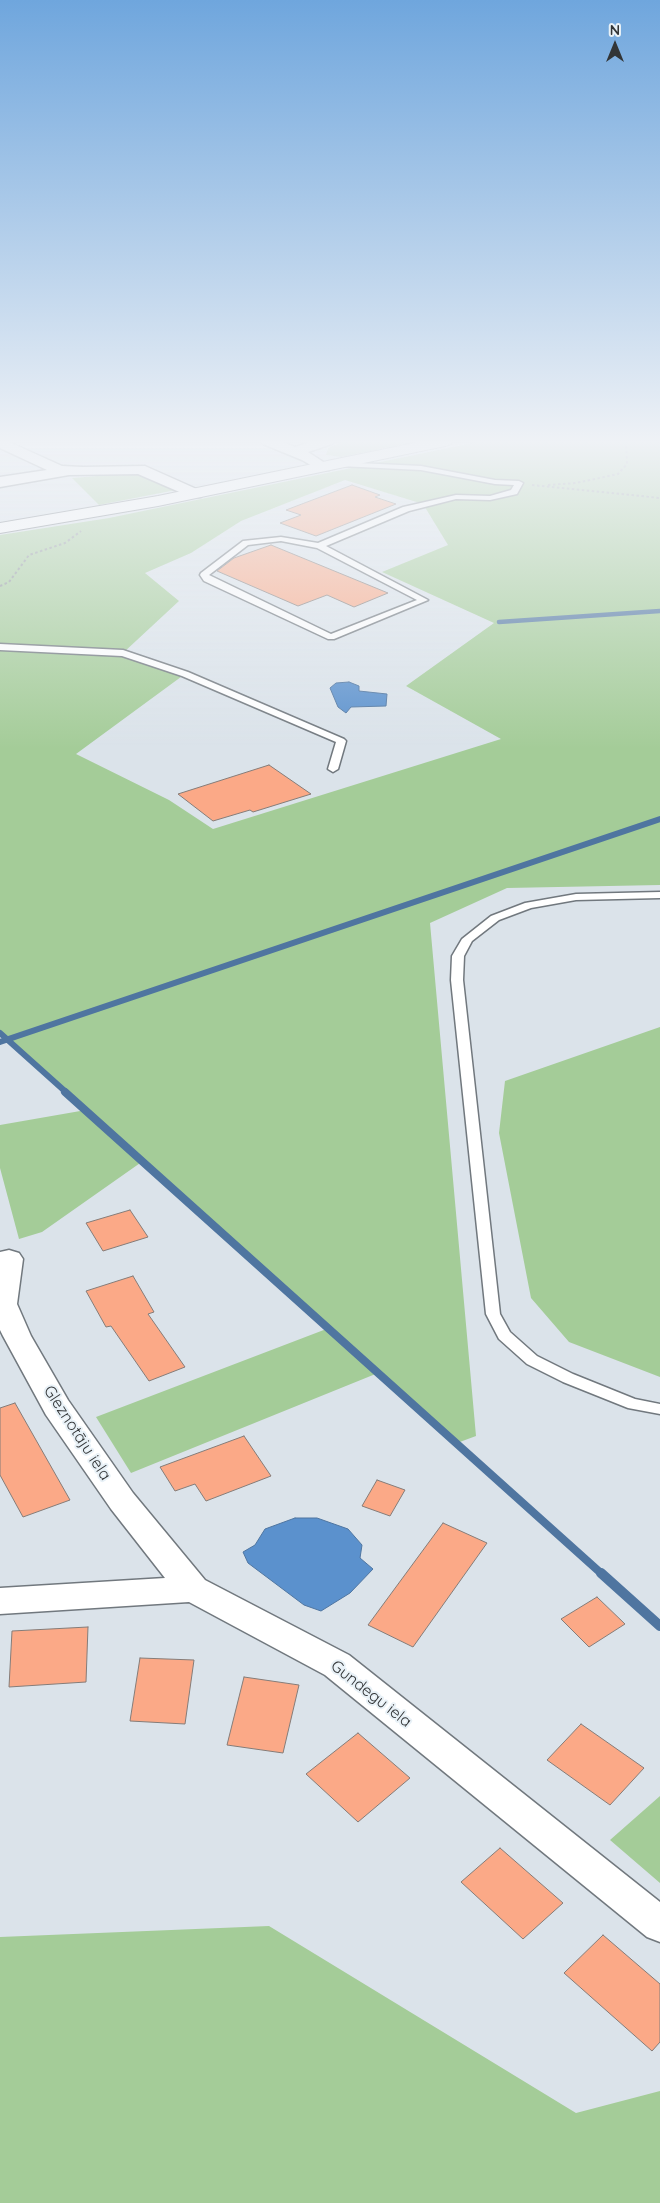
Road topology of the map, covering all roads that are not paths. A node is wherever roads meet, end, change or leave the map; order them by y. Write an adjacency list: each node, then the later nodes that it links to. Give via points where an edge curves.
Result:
1 (245, 544): 4 (lane, via 204,575 207,579 331,637 424,600)
2 (307, 544): 4 (lane)
3 (324, 544): 4 (lane)
4 (319, 546)
5 (0, 647): 6 (lane, via 123,653 185,674 341,741)
6 (333, 769)
7 (660, 895): 9 (lane, via 576,897 529,905 495,918 468,940 458,956 457,980 493,1314 504,1335 532,1360 633,1404)
8 (9, 1259): 10 (street, Gleznotāju iela, via 3,1304 22,1344 58,1407 122,1501)
9 (660, 1409)
10 (193, 1589): 11 (street); 12 (street, Gundegu iela, via 337,1665)
11 (0, 1601)
12 (660, 1925)

